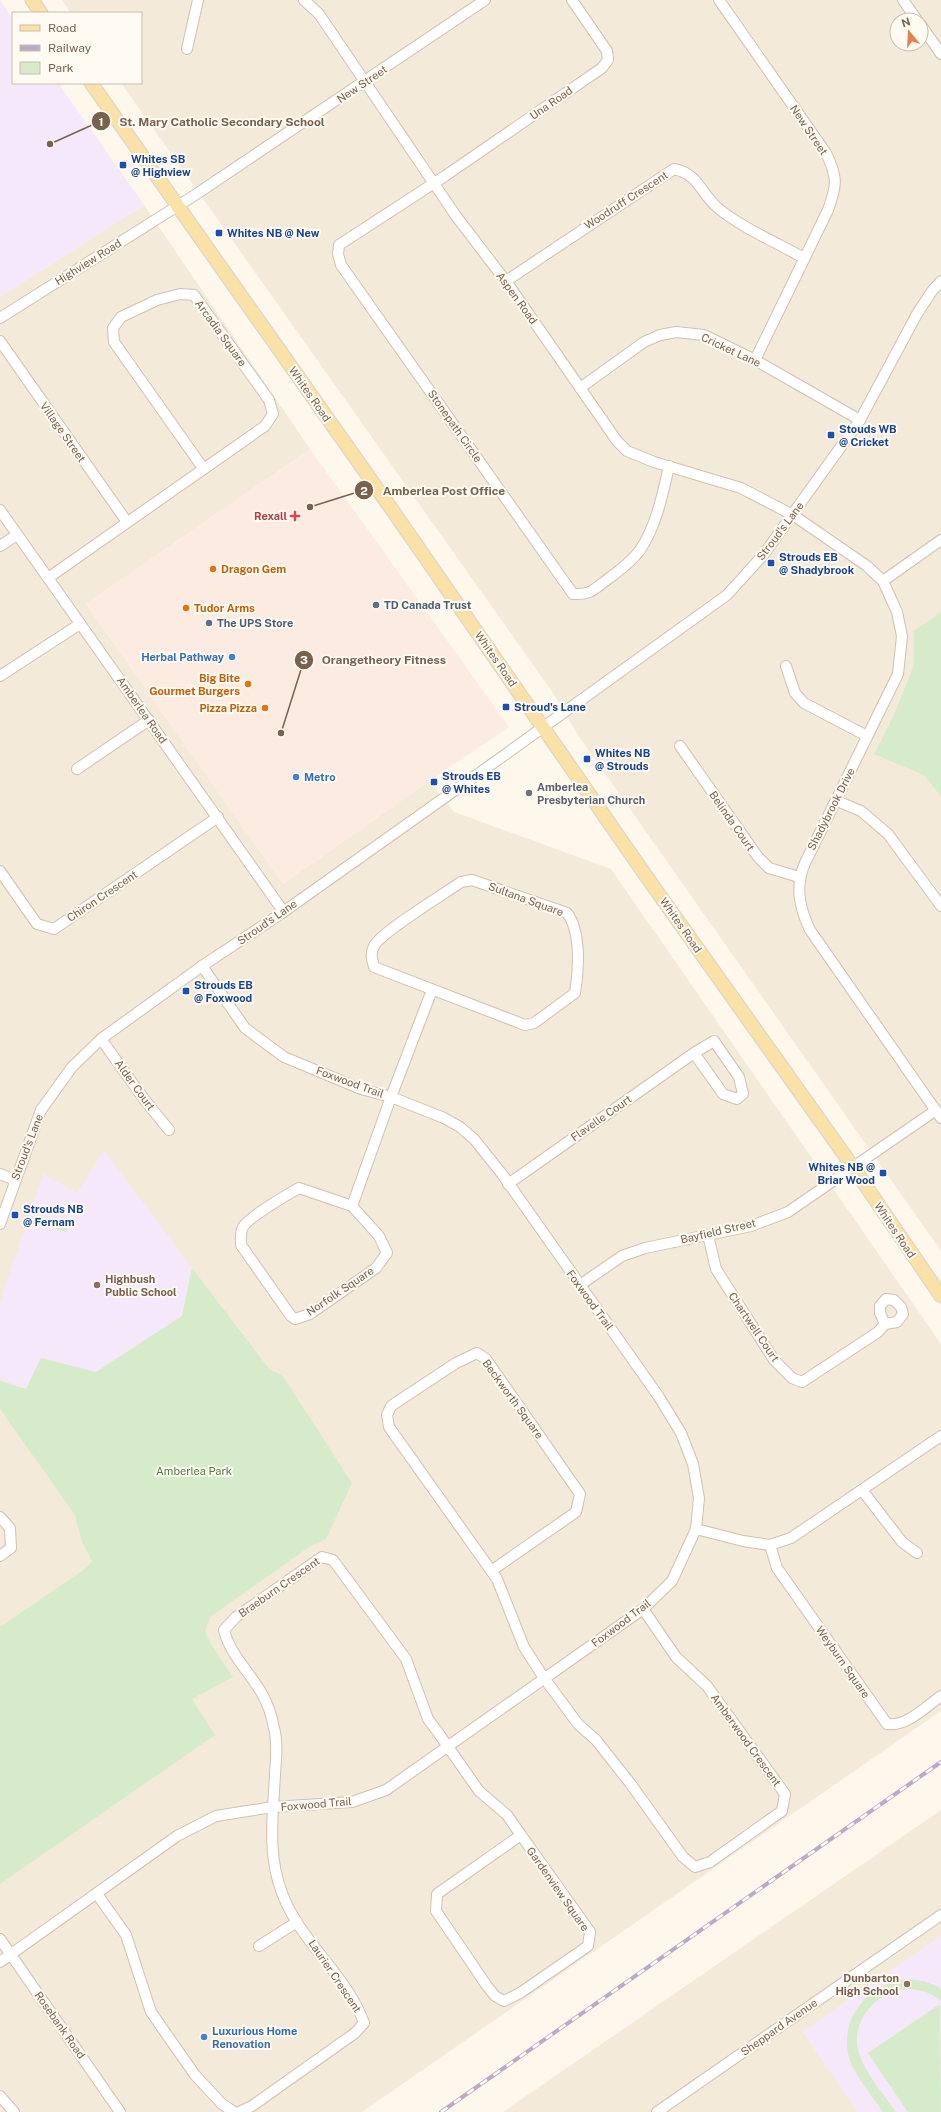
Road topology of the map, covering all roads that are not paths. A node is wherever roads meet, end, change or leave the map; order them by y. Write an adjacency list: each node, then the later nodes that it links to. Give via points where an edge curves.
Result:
1 (32, 0): 8 (main road)
2 (198, 0): 11 (street)
3 (304, 0): 13 (street, Aspen Road, via 319,14)
4 (485, 0): 13 (street, New Street)
5 (572, 0): 15 (street, Una Road, via 607,51 608,60 602,68)
6 (719, 0): 17 (street, New Street, via 826,153 832,166 836,188)
7 (903, 0): 9 (street)
8 (40, 12)
9 (911, 12)
10 (929, 37): 12 (street)
11 (187, 49)
12 (941, 54)
13 (365, 82): 15 (street, Aspen Road); 16 (street, New Street)
14 (92, 84): 16 (main road, Whites Road)
15 (434, 183): 18 (street, Aspen Road); 25 (street, Stonepath Circle, via 339,245 341,265 573,594 585,595 593,590 618,572 639,552 648,538)
16 (177, 206): 20 (street, Highview Road); 39 (main road, Whites Road)
17 (804, 258): 18 (street, Woodruff Crescent, via 724,213 710,201 696,180 685,171 674,169); 22 (street, New Street)
18 (506, 281): 23 (street, Aspen Road)
19 (941, 281): 24 (street, Stroud's Lane, via 917,314)
20 (0, 318)
21 (0, 341): 29 (street, Village Street)
22 (755, 360): 23 (street, Cricket Lane, via 704,335 676,332 644,342); 24 (street, Cricket Lane)
23 (580, 388): 25 (street, Aspen Road, via 617,441 627,451)
24 (860, 420): 28 (street, Stroud's Lane)
25 (669, 466): 28 (street, Aspen Road, via 741,488)
26 (203, 468): 26 (street, Arcadia Square, via 265,426 273,414 269,400 194,295 180,294 157,300 121,317 113,328 114,342); 29 (street, Arcadia Square)
27 (0, 510): 30 (street, Amberlea Road)
28 (793, 515): 34 (street, Shadybrook Drive, via 868,566); 39 (street, Stroud's Lane, via 764,554 727,595)
29 (127, 522): 33 (street, Arcadia Square)
30 (17, 535): 32 (street); 33 (street, Amberlea Road)
31 (941, 540): 34 (street)
32 (0, 546)
33 (48, 578): 35 (street, Amberlea Road)
34 (883, 581): 40 (street, Shadybrook Drive, via 897,612 902,636 898,674)
35 (80, 624): 37 (street); 38 (street, Amberlea Road)
36 (786, 666): 40 (street, via 795,692 804,703)
37 (0, 676)
38 (148, 720): 42 (street); 44 (street, Amberlea Road)
39 (543, 726): 48 (street, Stroud's Lane); 56 (main road, Whites Road, via 650,882)
40 (867, 736): 43 (street, Shadybrook Drive)
41 (680, 746): 46 (street, Belinda Court, via 758,857 769,868)
42 (78, 769)
43 (836, 801): 46 (street, Shadybrook Drive); 47 (street, via 861,811 888,834)
44 (218, 817): 45 (street, Chiron Crescent, via 54,929 37,924); 48 (street, Amberlea Road)
45 (0, 871)
46 (799, 877): 54 (street, Shadybrook Drive, via 803,915 810,930)
47 (941, 906)
48 (283, 911): 49 (street, Stroud's Lane)
49 (202, 966): 51 (street, Stroud's Lane); 53 (street, Foxwood Trail, via 245,1028 284,1057 362,1089)
50 (432, 990): 50 (street, Sultana Square, via 525,1025 534,1023 575,993 578,975 576,936 572,920 566,913 472,880 461,882 386,933 374,945 371,954 374,967); 53 (street)
51 (101, 1039): 55 (street, Alder Court); 58 (street, Stroud's Lane, via 72,1067 41,1110)
52 (694, 1053): 52 (street, Flavelle Court, via 723,1094 737,1099 744,1094 739,1077 714,1042); 59 (street, Flavelle Court)
53 (390, 1097): 59 (street, Foxwood Trail, via 460,1127 474,1139); 60 (street)
54 (938, 1114): 56 (street, Bayfield Street)
55 (169, 1130)
56 (853, 1167): 62 (street, Bayfield Street, via 788,1212 751,1226); 64 (main road, Whites Road)
57 (0, 1174): 58 (street)
58 (15, 1180): 61 (street, Stroud's Lane)
59 (508, 1184): 63 (street, Foxwood Trail)
60 (352, 1206): 60 (street, Norfolk Square, via 299,1188 282,1197 243,1226 241,1245 295,1319 310,1314 376,1268 387,1253 379,1236)
61 (0, 1224)
62 (708, 1235): 63 (street, Bayfield Street, via 630,1253); 65 (street, Chartwell Court, via 716,1269 774,1360 792,1378 802,1382 878,1332)
63 (580, 1286): 69 (street, Foxwood Trail, via 659,1397 681,1434 693,1464 700,1498)
64 (941, 1296)
65 (885, 1324)
66 (941, 1436): 67 (street)
67 (862, 1490): 70 (street, via 791,1538); 71 (street, via 902,1542)
68 (0, 1517): 72 (street, via 10,1528 11,1548)
69 (696, 1529): 70 (street); 74 (street, Foxwood Trail, via 672,1581)
70 (770, 1545): 76 (street, Weyburn Square, via 777,1568 887,1724 896,1725 906,1721)
71 (917, 1554)
72 (0, 1556)
73 (491, 1570): 73 (street, Beckworth Square, via 576,1512 580,1494 486,1359 477,1353 456,1363 391,1406 387,1415 389,1427); 75 (street, Beckworth Square, via 524,1647)
74 (643, 1609): 75 (street, Foxwood Trail); 75 (street, Amberwood Crescent, via 676,1657 707,1686 785,1794 782,1811 757,1830 710,1862 695,1867 683,1857 630,1783 596,1740 578,1724)
75 (544, 1678): 77 (street, Foxwood Trail)
76 (941, 1696)
77 (448, 1746): 78 (street, Foxwood Trail, via 386,1790 352,1802); 78 (street, Braeburn Crescent, via 428,1719 406,1659 333,1560 322,1557 236,1617 224,1630 227,1644 263,1695 275,1730); 79 (street, Gardenview Square, via 479,1791 507,1815)
78 (273, 1807): 80 (street, Foxwood Trail, via 216,1816 177,1836); 82 (street, Laurier Crescent, via 271,1849 274,1870 282,1895)
79 (521, 1835): 79 (street, Gardenview Square, via 437,1894 436,1911 487,1986 504,2001 520,1993 588,1946 590,1932)
80 (97, 1894): 85 (street, Foxwood Trail); 90 (street, via 126,1935 151,2012 195,2075 222,2104)
81 (941, 1914): 92 (street, Sheppard Avenue)
82 (297, 1922): 84 (street); 91 (street, Laurier Crescent, via 354,2000 364,2023 355,2033 252,2106)
83 (0, 1939): 85 (street, Rosebank Road)
84 (259, 1946)
85 (11, 1955): 86 (street, Foxwood Trail); 89 (street, Rosebank Road)
86 (0, 1962)
87 (0, 2096): 88 (street)
88 (14, 2112)
89 (120, 2112)
90 (234, 2112)
91 (239, 2112)
92 (657, 2112)

